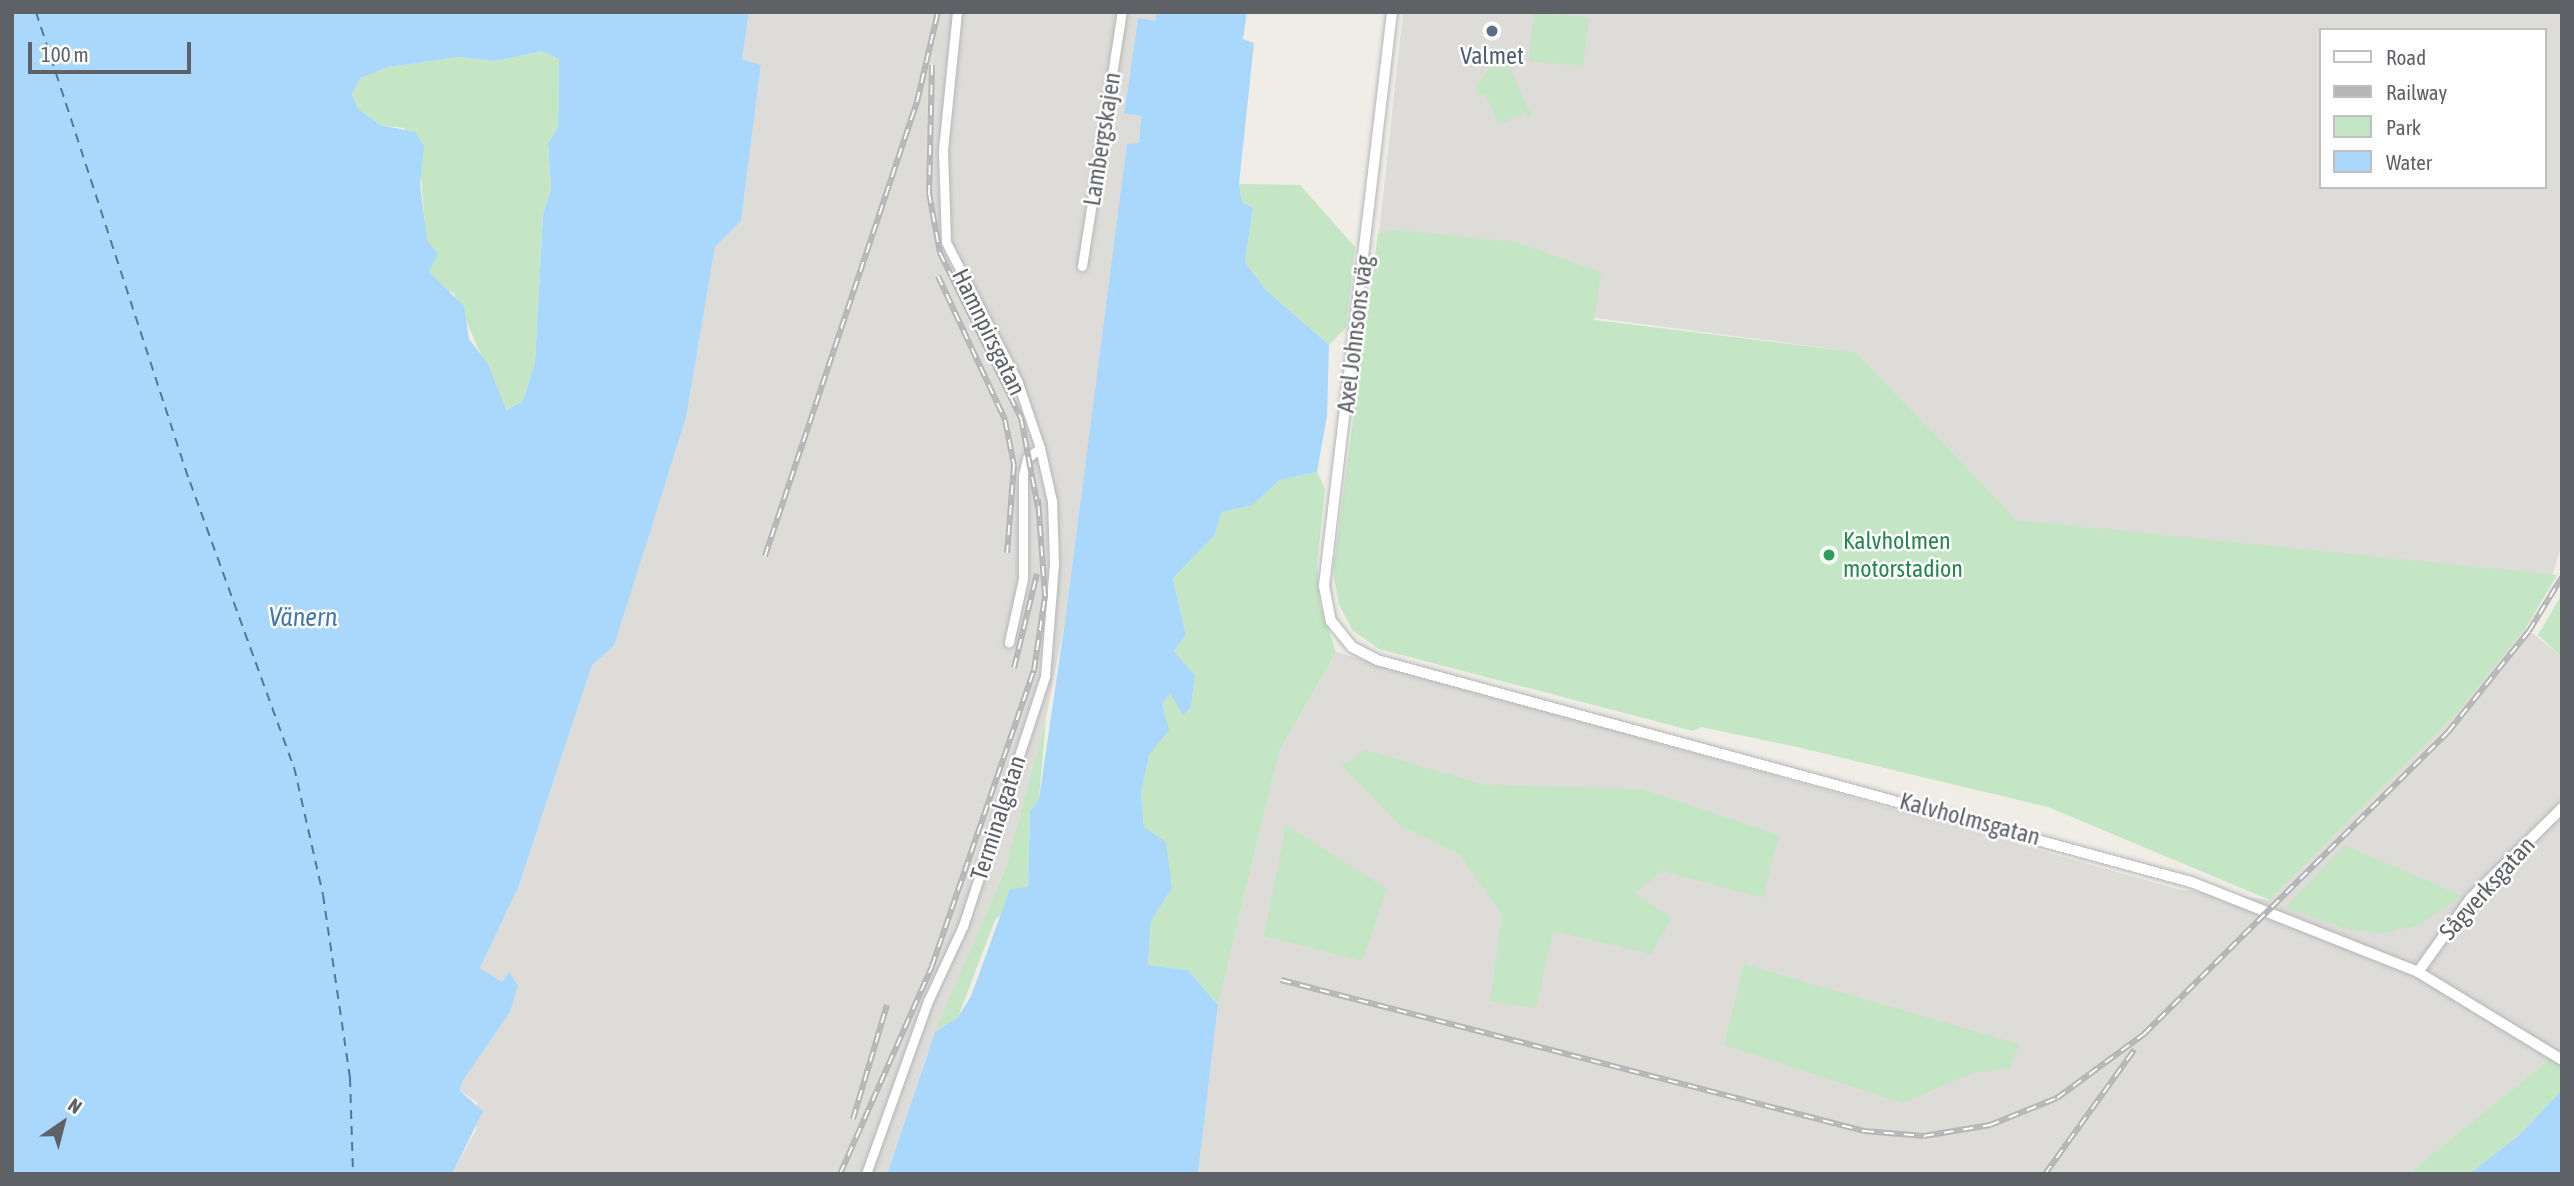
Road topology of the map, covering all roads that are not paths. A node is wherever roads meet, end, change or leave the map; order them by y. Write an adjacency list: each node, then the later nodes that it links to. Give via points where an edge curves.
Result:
1 (957, 12): 5 (street, Hamnpirsgatan, via 943,151 946,242 1018,383)
2 (1122, 12): 4 (street, Lambergskajen)
3 (1392, 12): 7 (street, Axel Johnsons väg, via 1324,586 1331,621)
4 (1082, 266)
5 (1040, 448): 6 (street, via 1027,458 1023,476 1023,579); 11 (street, Terminalgatan, via 1052,501 1054,563 1045,676 963,926 928,1000)
6 (1009, 642)
7 (1352, 647): 9 (street, Kalvholmsgatan, via 1377,660 2192,883)
8 (2562, 808): 9 (street, Sågverksgatan, via 2471,898)
9 (2418, 972): 10 (street, Kalvholmsgatan)
10 (2562, 1060)
11 (866, 1174)

